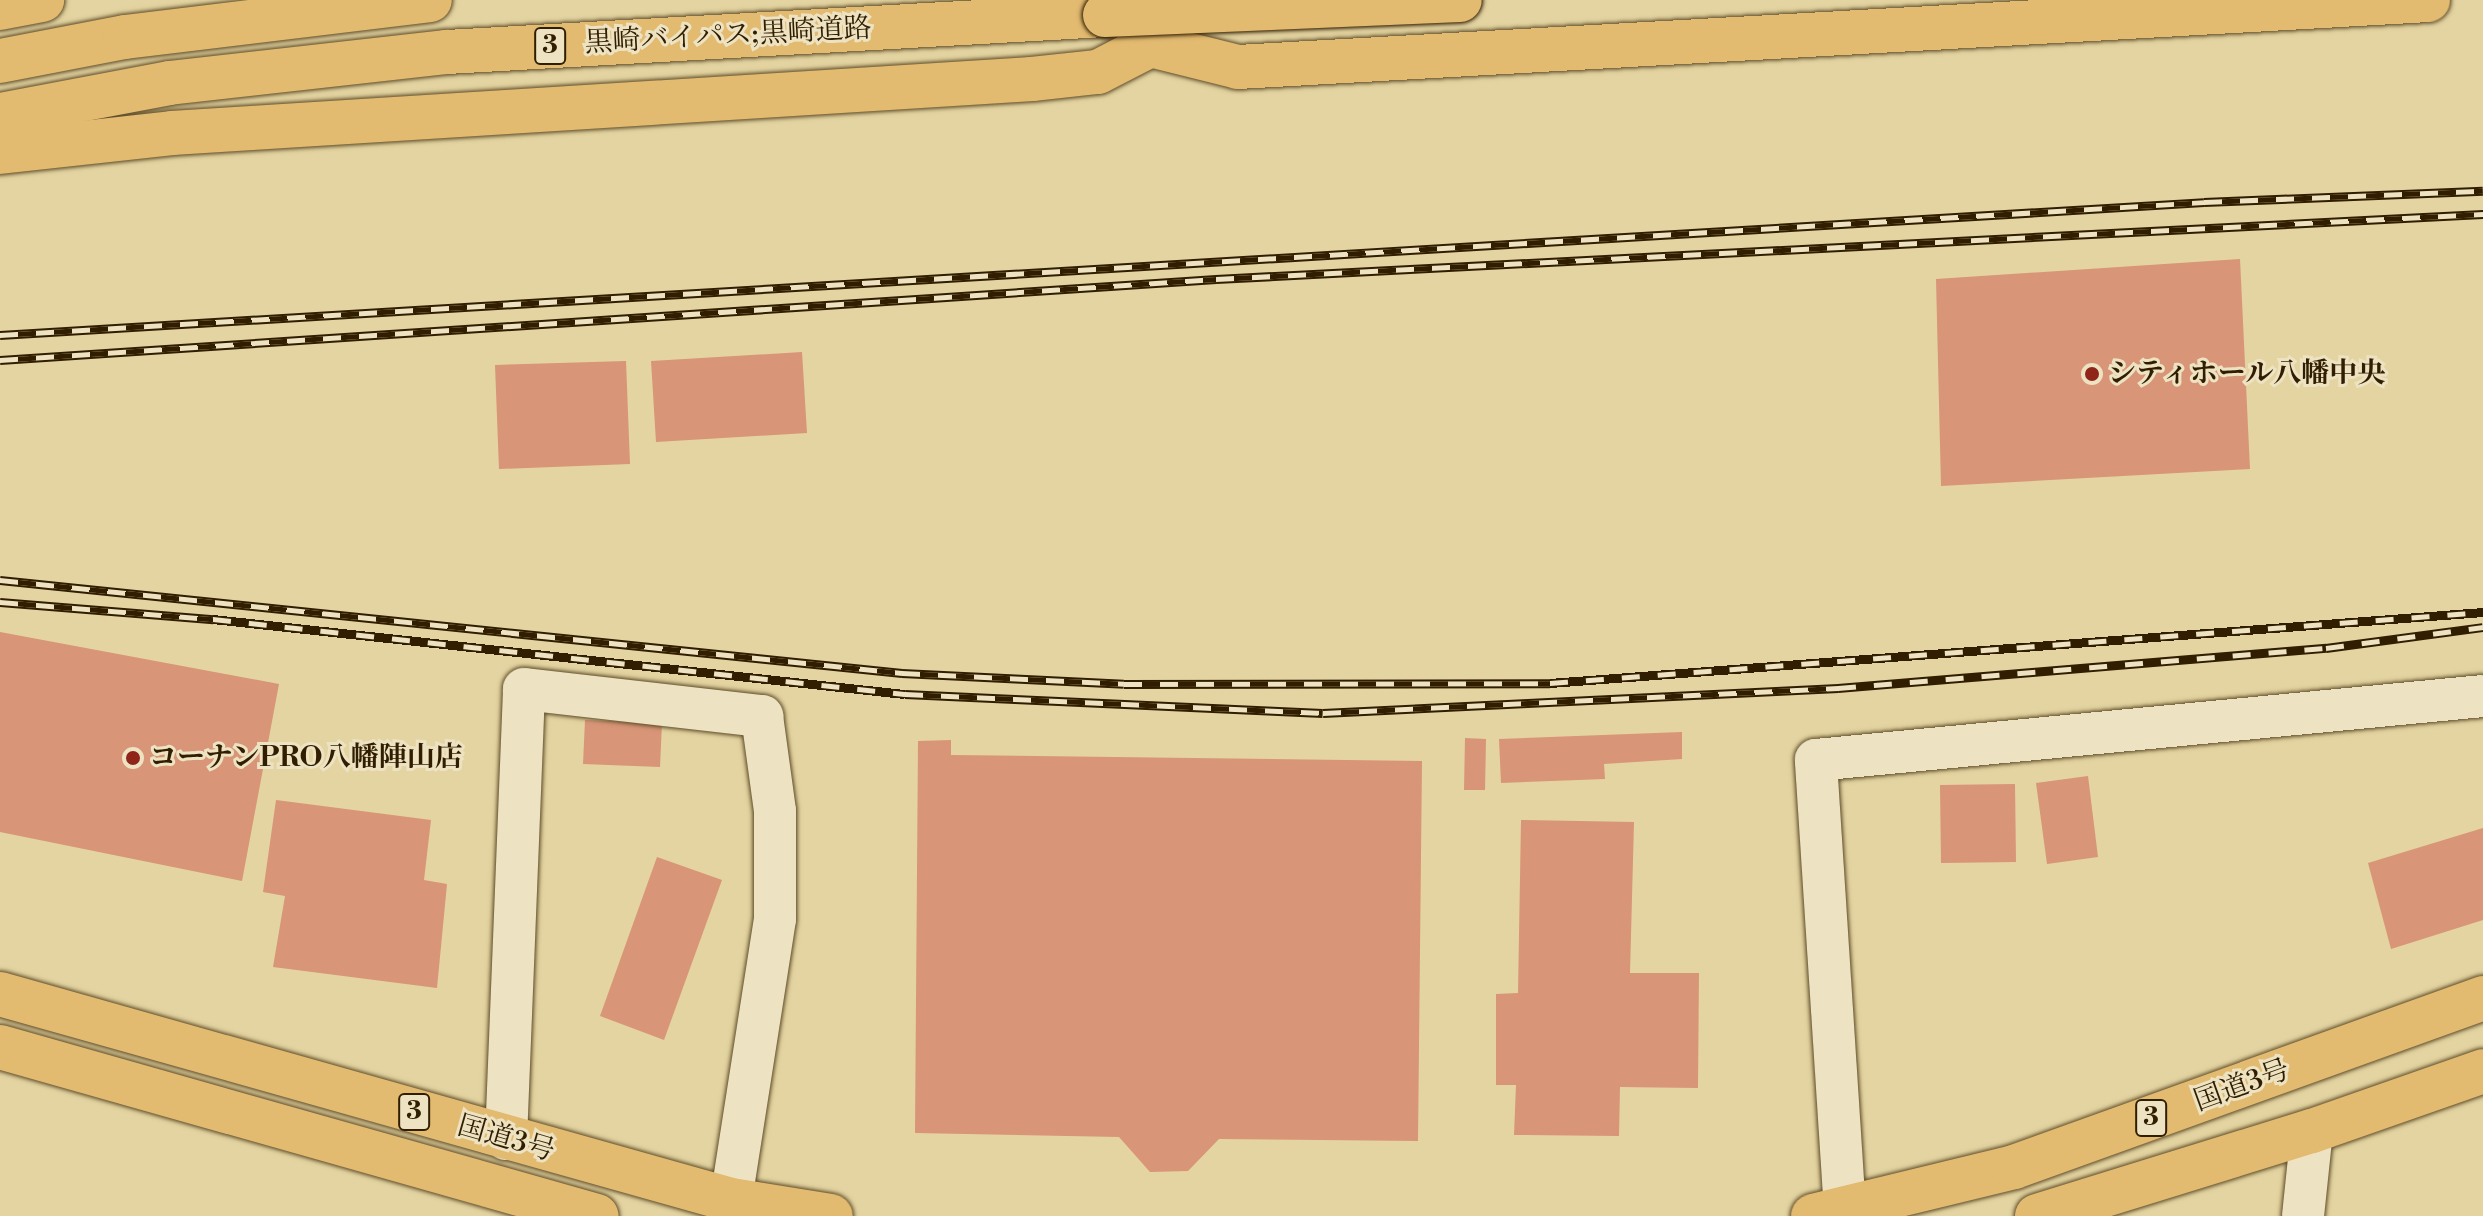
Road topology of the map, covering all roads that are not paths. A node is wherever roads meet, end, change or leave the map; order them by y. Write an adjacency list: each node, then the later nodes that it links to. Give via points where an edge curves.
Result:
1 (42, 0): 7 (highway)
2 (430, 0): 9 (highway, via 125,37)
3 (1131, 0): 8 (highway)
4 (1162, 0): 8 (highway)
5 (1460, 0): 10 (highway, 黒崎バイパス;黒崎道路 / 3, bridge, via 447,52 169,83)
6 (2428, 0): 8 (highway, via 1238,67)
7 (0, 8)
8 (1150, 45): 11 (highway, via 1098,72 172,133)
9 (0, 61)
10 (0, 115)
11 (0, 152)
12 (2483, 696): 21 (street, via 1816,760)
13 (0, 994): 18 (highway, 国道3号 / 3)
14 (2483, 998): 21 (highway, 国道3号 / 3, via 2014,1167)
15 (0, 1047): 20 (highway, 国道3号 / 3)
16 (2483, 1071): 17 (highway, 3)
17 (2312, 1131): 24 (highway, 3); 25 (street)
18 (506, 1139): 19 (highway, 国道3号 / 3); 19 (street, via 524,689 762,716 775,811 775,919)
19 (731, 1200): 23 (highway, 国道3号 / 3)
20 (538, 1208): 22 (highway, 国道3号 / 3)
21 (1829, 1213)
22 (597, 1216)
23 (831, 1216)
24 (2037, 1216)
25 (2303, 1216)

